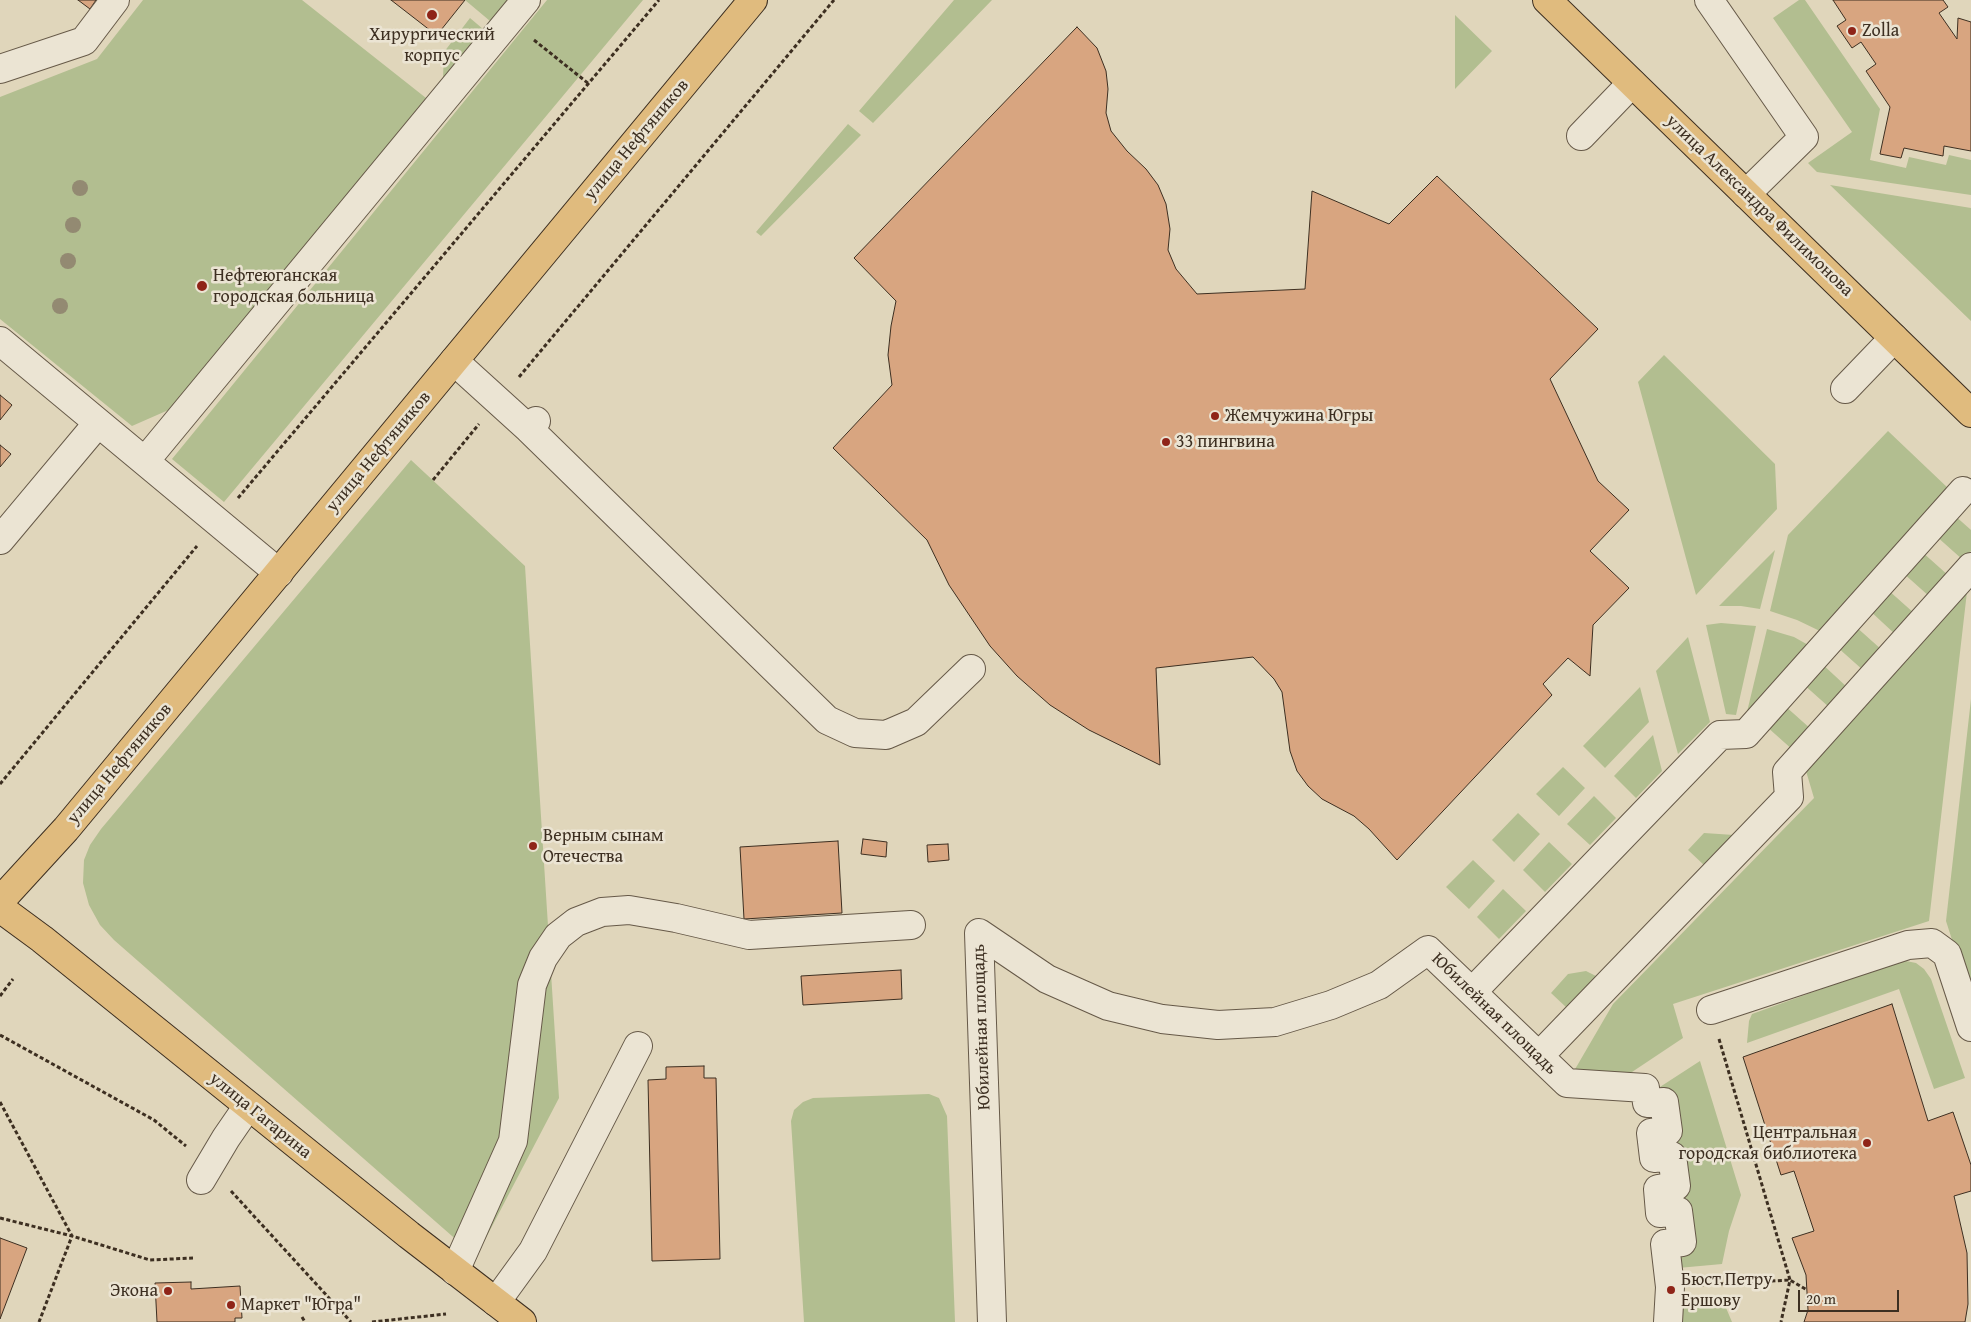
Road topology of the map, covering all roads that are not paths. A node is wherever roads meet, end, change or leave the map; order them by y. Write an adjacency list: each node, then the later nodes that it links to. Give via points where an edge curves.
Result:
1 (115, 0): 6 (street, via 84,41)
2 (753, 0): 12 (main road, улица Нефтяников)
3 (1547, 0): 7 (main road, улица Александра Филимонова)
4 (1709, 0): 9 (street, via 1804,137)
5 (518, 10): 16 (street)
6 (0, 69)
7 (1632, 83): 8 (street); 9 (main road, улица Александра Филимонова)
8 (1581, 136)
9 (1746, 194): 10 (main road, улица Александра Филимонова)
10 (1894, 338): 13 (street); 14 (main road, улица Александра Филимонова)
11 (0, 341): 15 (street)
12 (454, 361): 20 (main road, улица Нефтяников); 21 (street, via 498,402 532,425 827,720 855,734 886,735 916,722)
13 (1845, 389)
14 (1968, 404)
15 (98, 423): 16 (street); 18 (street)
16 (145, 461): 20 (street)
17 (1963, 491): 25 (street, via 1746,734 1720,735)
18 (0, 540)
19 (1971, 567): 29 (street, via 1787,772 1789,797)
20 (278, 573): 22 (main road, улица Нефтяников, via 66,829)
21 (971, 669)
22 (0, 901)
23 (0, 908): 30 (main road, улица Гагарина)
24 (911, 925): 32 (street, via 749,935 630,910 602,912 576,922 558,936 543,958 532,984 512,1141)
25 (1472, 992): 29 (street, Юбилейная площадь); 35 (street, Юбилейная площадь, via 1428,950 1379,985 1331,1005 1275,1022 1218,1025 1162,1019 1108,1006 1047,978 979,933)
26 (1711, 1010): 27 (street, via 1908,945 1932,943 1947,954)
27 (1971, 1027)
28 (638, 1046): 33 (street, via 534,1250)
29 (1539, 1056): 36 (street, Юбилейная площадь, via 1567,1083 1645,1088 1647,1104 1664,1102 1668,1131 1651,1133 1654,1158 1672,1156 1676,1186 1658,1189 1660,1213 1678,1211 1682,1242 1664,1244 1670,1287)
30 (248, 1106): 31 (street); 32 (main road, улица Гагарина)
31 (201, 1180)
32 (455, 1271): 33 (main road, улица Гагарина)
33 (496, 1302): 34 (main road, улица Гагарина)
34 (522, 1322)
35 (992, 1322)
36 (1668, 1322)

